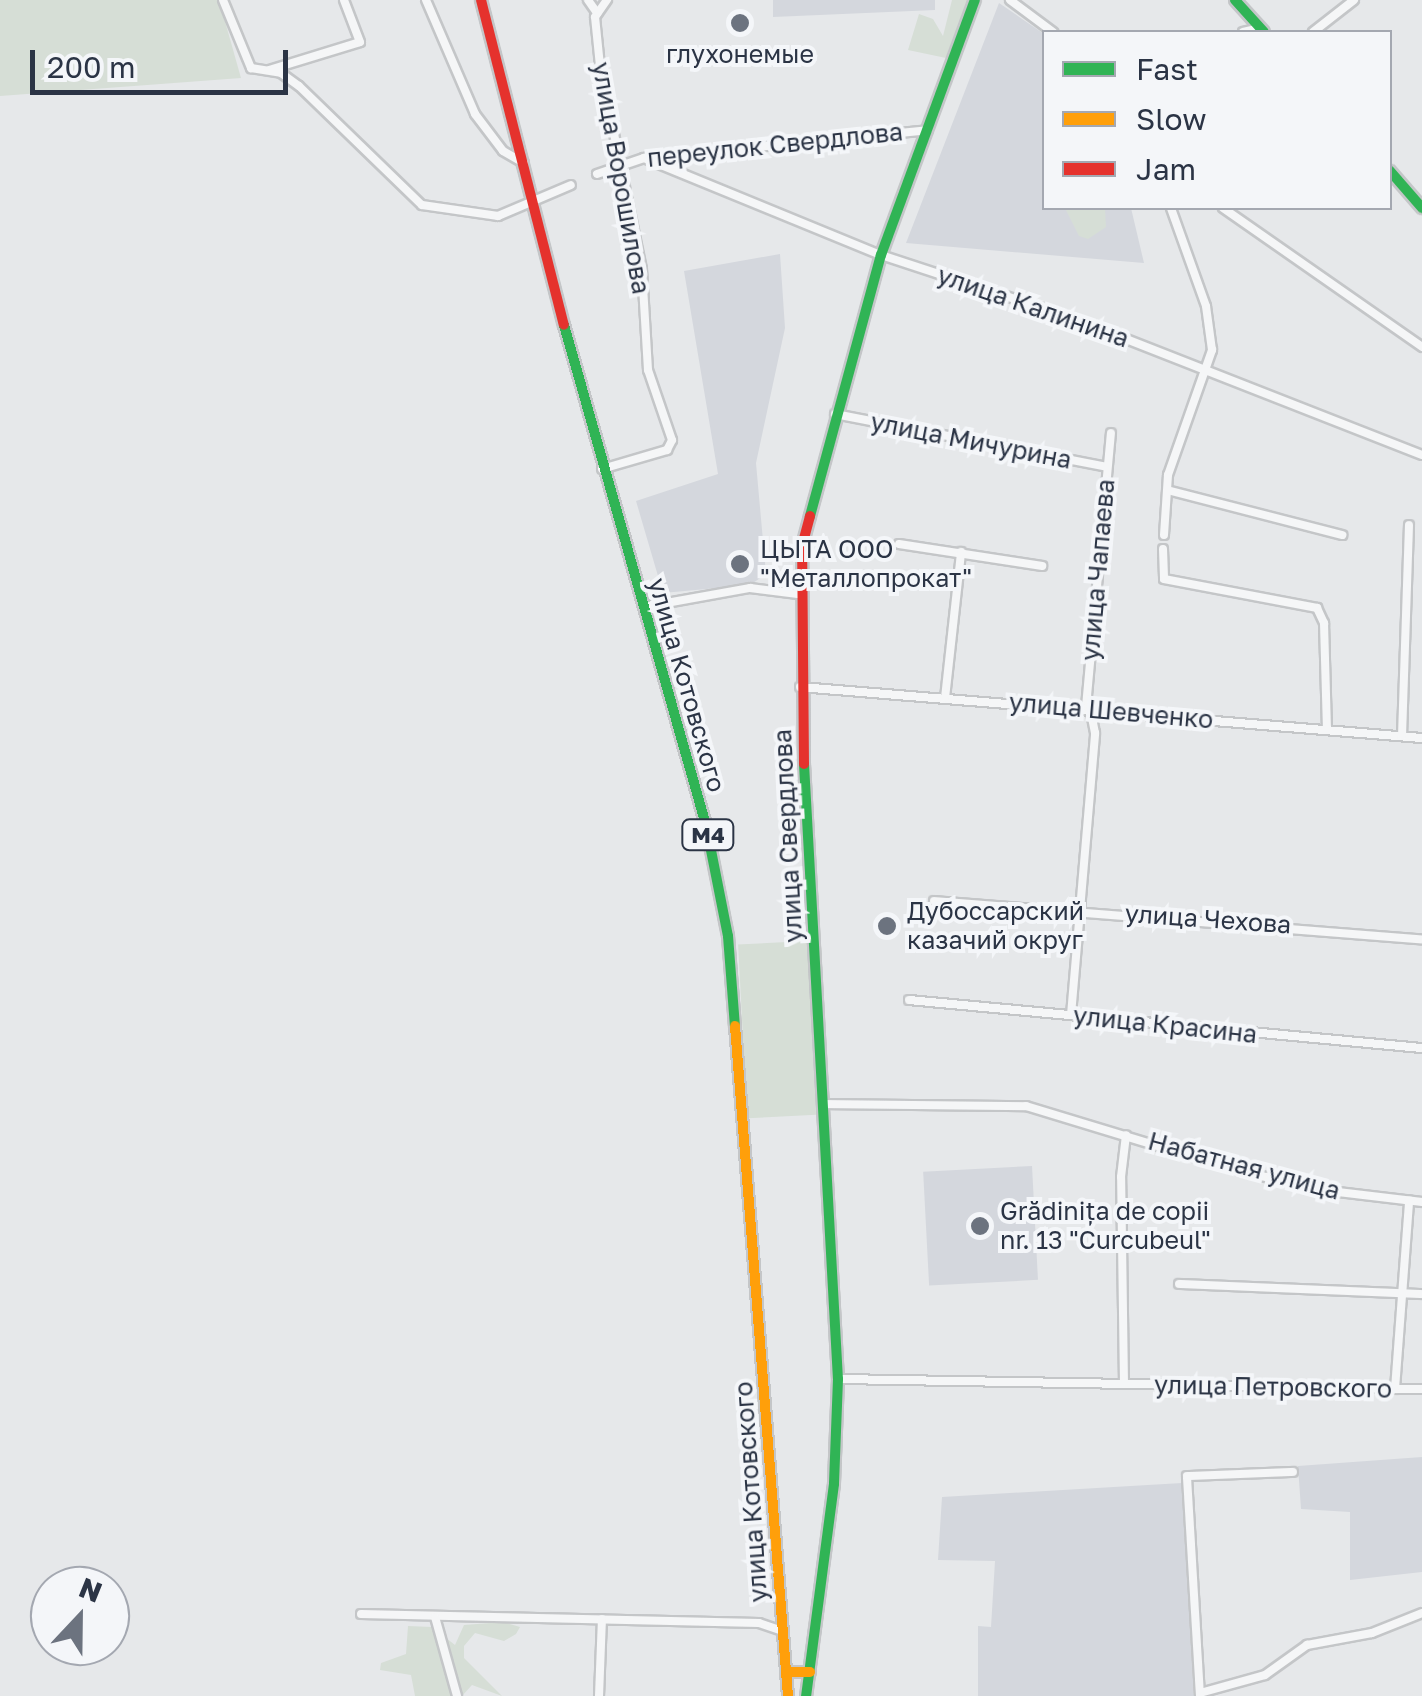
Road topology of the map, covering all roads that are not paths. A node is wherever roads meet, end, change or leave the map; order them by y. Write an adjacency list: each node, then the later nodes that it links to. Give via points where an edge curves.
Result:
1 (223, 0): 15 (street, via 251,68)
2 (344, 0): 15 (street, via 360,42)
3 (426, 0): 18 (street, via 474,114 502,150)
4 (480, 0): 18 (main road, улица Котовского / M4)
5 (588, 0): 11 (street)
6 (607, 0): 11 (street)
7 (976, 0): 16 (main road, улица Свердлова)
8 (1010, 0): 12 (street)
9 (1235, 0): 13 (main road)
10 (1354, 0): 14 (street)
11 (597, 13): 19 (street, улица Ворошилова, via 600,66)
12 (1050, 30)
13 (1262, 30)
14 (1316, 30)
15 (269, 70): 23 (street, via 299,86 422,205 498,216)
16 (928, 130): 17 (street, переулок Свердлова); 27 (main road, улица Свердлова)
17 (644, 158): 19 (street, переулок Свердлова); 27 (street, улица Калинина)
18 (524, 163): 23 (main road, улица Котовского / M4)
19 (622, 163): 21 (street, переулок Свердлова); 34 (street, улица Ворошилова, via 642,269 642,338 672,440 667,450)
20 (1392, 173): 24 (main road)
21 (598, 174)
22 (571, 185): 23 (street)
23 (534, 204): 34 (main road, улица Котовского / M4)
24 (1422, 208)
25 (1172, 210): 29 (street, via 1206,306)
26 (1226, 210): 28 (street)
27 (881, 255): 29 (street, улица Калинина); 30 (main road, улица Свердлова)
28 (1422, 347)
29 (1208, 370): 32 (street, улица Калинина); 35 (street, via 1173,459)
30 (835, 414): 33 (street, улица Мичурина); 43 (main road, улица Свердлова, via 802,546)
31 (1111, 432): 33 (street, улица Чапаева)
32 (1422, 455)
33 (1107, 467): 47 (street, улица Чапаева)
34 (602, 469): 44 (main road, улица Котовского / M4)
35 (1171, 490): 37 (street); 38 (street)
36 (1410, 525): 49 (street)
37 (1342, 535)
38 (1164, 536)
39 (900, 544): 41 (street)
40 (1162, 548): 48 (street, via 1161,577 1169,581 1317,608 1324,623)
41 (962, 552): 42 (street); 46 (street)
42 (1042, 566)
43 (798, 594): 44 (street, via 750,588); 45 (main road, улица Свердлова)
44 (644, 606): 74 (main road, улица Котовского / M4, via 706,825 730,950 779,1546)
45 (800, 687): 46 (street, улица Шевченко); 57 (main road, улица Свердлова)
46 (945, 698): 47 (street, улица Шевченко)
47 (1088, 708): 48 (street, улица Шевченко); 52 (street, улица Чапаева, via 1095,733)
48 (1327, 730): 49 (street, улица Шевченко)
49 (1402, 736): 50 (street, улица Шевченко)
50 (1422, 738)
51 (934, 901): 52 (street, улица Чехова)
52 (1083, 910): 53 (street, улица Чехова); 55 (street, улица Чапаева)
53 (1422, 940)
54 (908, 1000): 55 (street, улица Красина)
55 (1071, 1015): 56 (street, улица Красина)
56 (1422, 1048)
57 (823, 1104): 58 (street, Набатная улица, via 1026,1106); 65 (main road, улица Свердлова)
58 (1126, 1135): 59 (street, Набатная улица, via 1321,1190); 61 (street, Набатная улица)
59 (1409, 1201): 60 (street, Набатная улица); 63 (street)
60 (1422, 1202)
61 (1120, 1262): 66 (street, улица Петровского)
62 (1179, 1284): 63 (street)
63 (1402, 1294): 64 (street); 67 (street)
64 (1422, 1294)
65 (838, 1379): 66 (street, улица Петровского); 76 (main road, улица Свердлова, via 834,1484)
66 (1124, 1384): 67 (street, улица Петровского)
67 (1395, 1388): 68 (street, улица Петровского)
68 (1422, 1389)
69 (1292, 1472): 77 (street, via 1187,1476)
70 (1422, 1613): 77 (street, via 1307,1645 1265,1676)
71 (361, 1614): 72 (street)
72 (435, 1618): 73 (street); 78 (street)
73 (602, 1619): 74 (street); 79 (street)
74 (780, 1630): 75 (main road, улица Котовского / M4)
75 (786, 1672): 76 (main road); 80 (main road, улица Котовского / M4)
76 (810, 1672): 81 (main road, улица Свердлова)
77 (1200, 1695)
78 (457, 1696)
79 (599, 1696)
80 (788, 1696)
81 (806, 1696)

